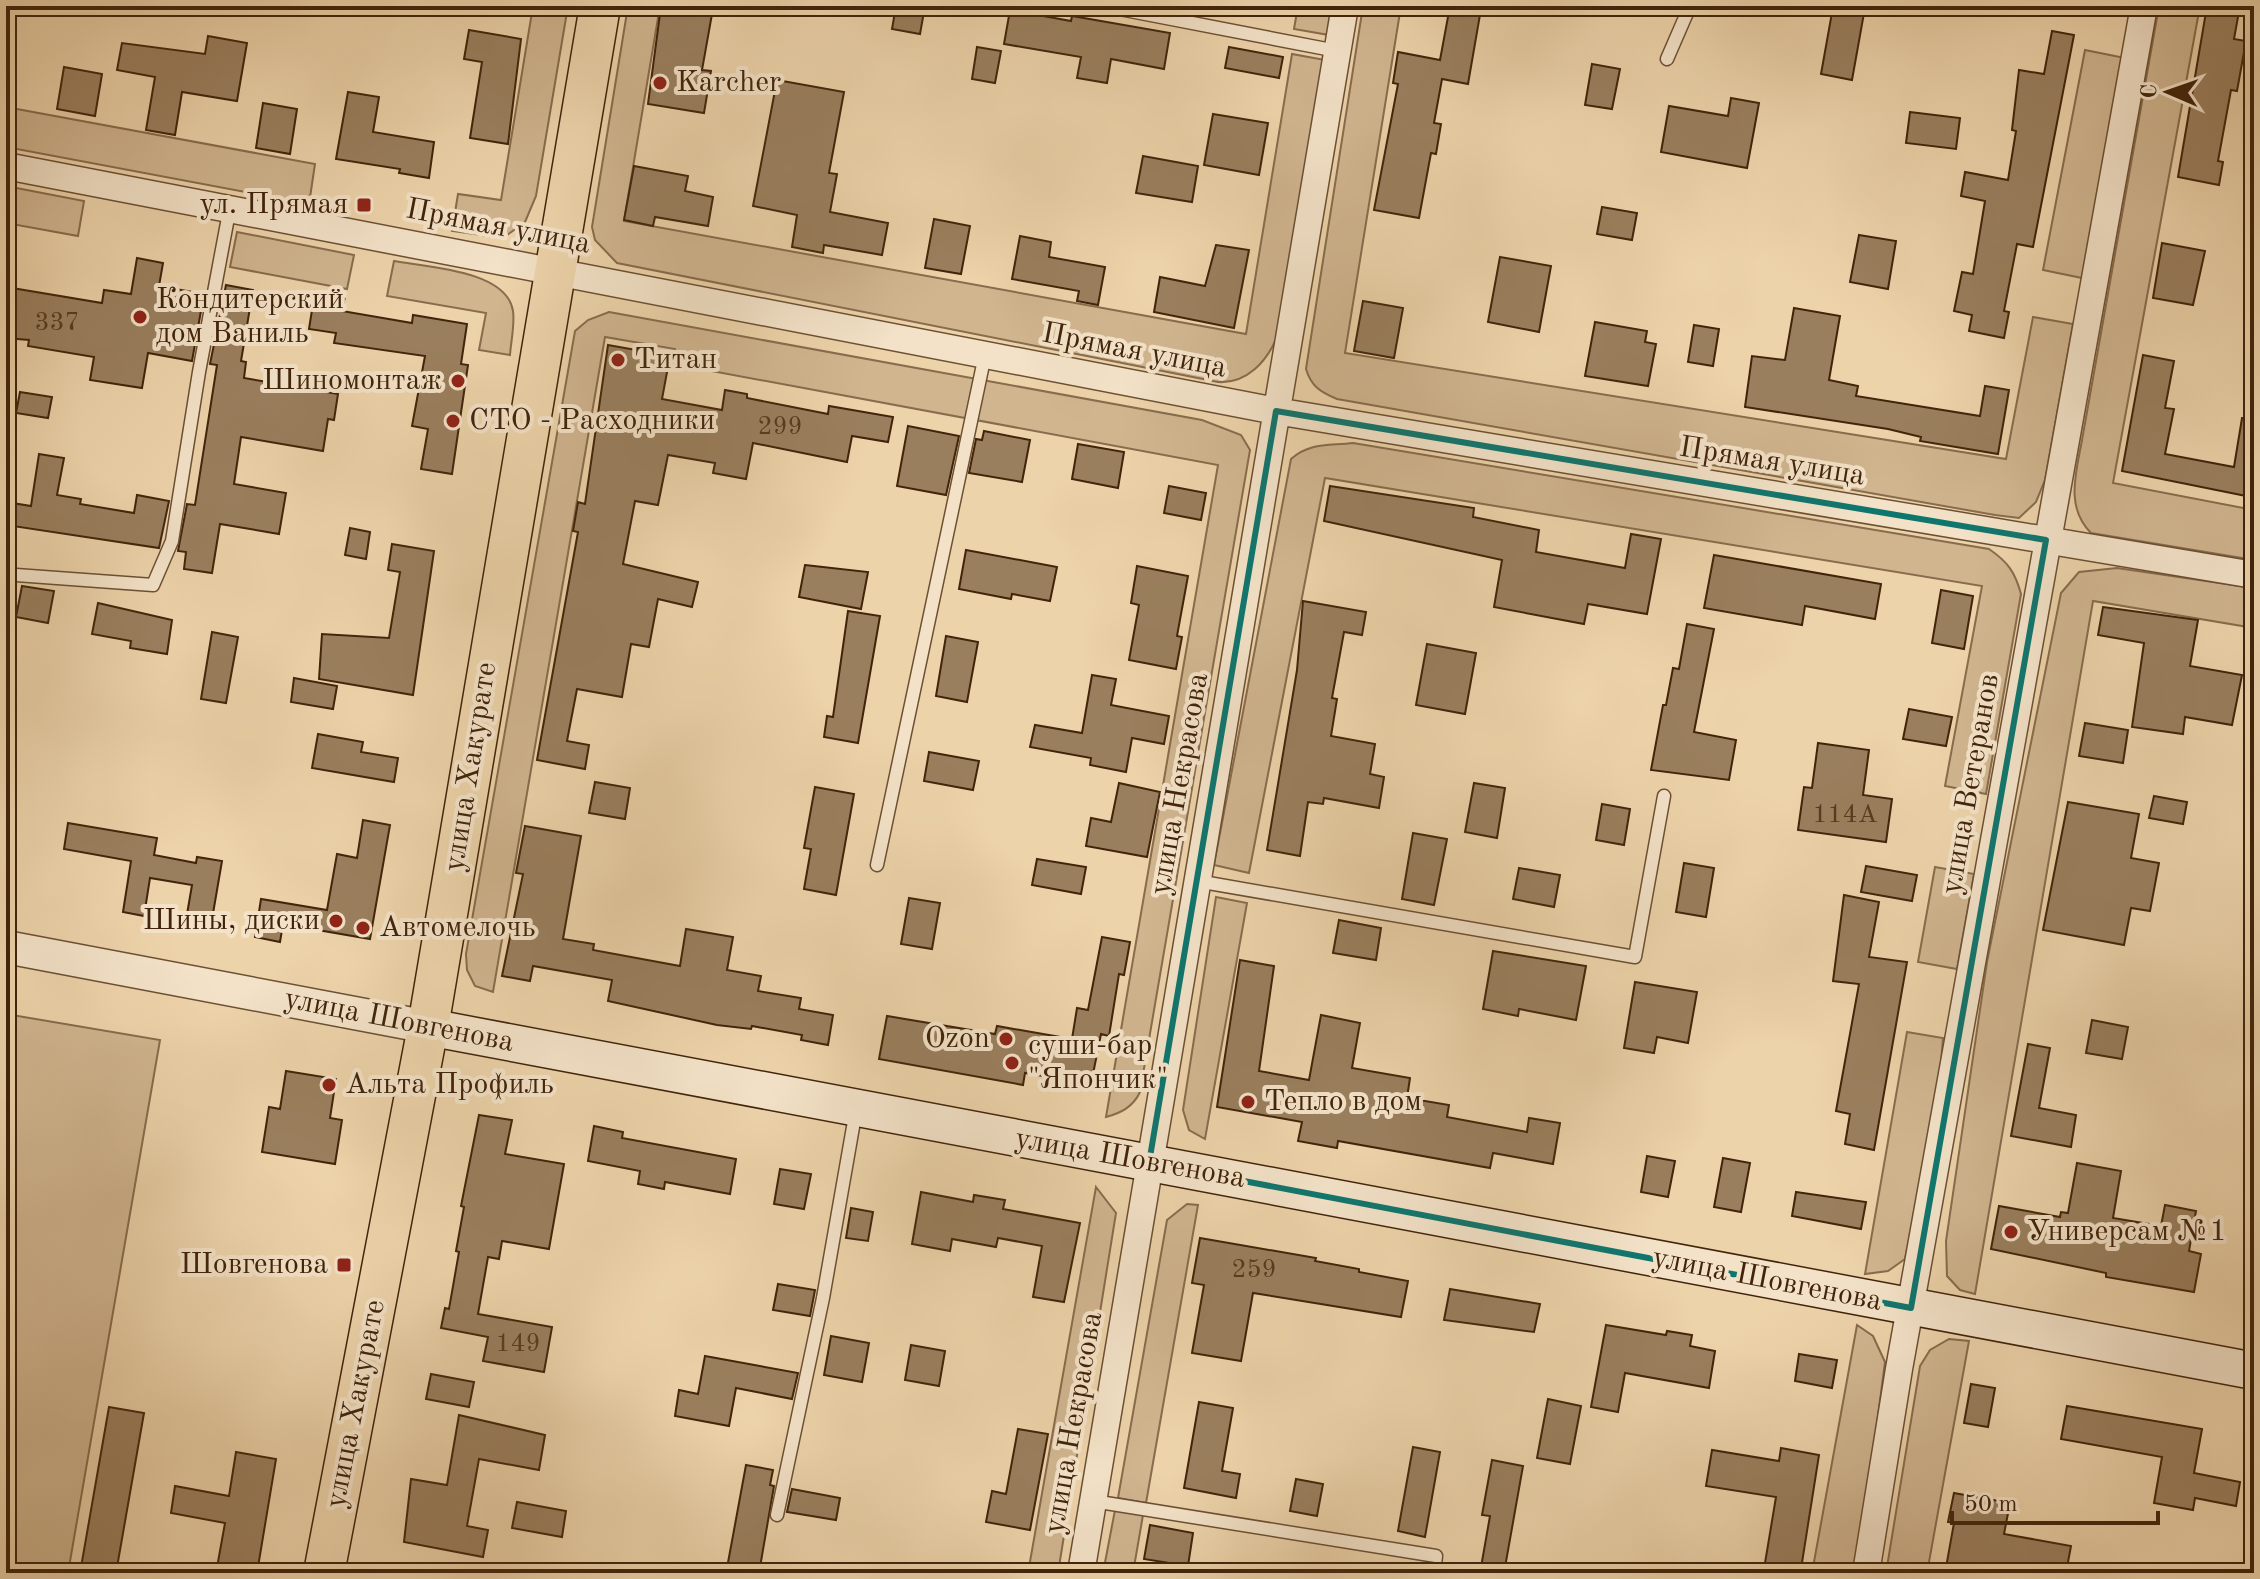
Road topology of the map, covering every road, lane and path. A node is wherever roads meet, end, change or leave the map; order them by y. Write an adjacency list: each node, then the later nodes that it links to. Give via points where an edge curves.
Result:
1 (600, 6): 10 (main road, улица Хакурате)
2 (1104, 6): 6 (lane)
3 (1345, 6): 6 (street, улица Некрасова)
4 (1690, 6): 7 (lane)
5 (2144, 6): 13 (street, улица Ветеранов)
6 (1337, 51): 12 (street, улица Некрасова)
7 (1667, 59)
8 (6, 166): 9 (street, Прямая улица)
9 (230, 207): 10 (street, Прямая улица); 14 (lane, via 172,541 153,585)
10 (554, 271): 11 (street, Прямая улица); 20 (main road, улица Хакурате)
11 (985, 355): 12 (street, Прямая улица); 17 (lane)
12 (1276, 411): 13 (street, Прямая улица); 18 (street, улица Некрасова)
13 (2046, 540): 15 (street, Прямая улица); 23 (street, улица Ветеранов)
14 (16, 575)
15 (2254, 575)
16 (1664, 796): 18 (lane, via 1635,957)
17 (877, 865)
18 (1196, 881): 22 (street, улица Некрасова)
19 (6, 947): 20 (street, улица Шовгенова)
20 (428, 1027): 21 (main road, улица Шовгенова); 27 (main road, улица Хакурате)
21 (856, 1108): 22 (main road, улица Шовгенова); 26 (lane)
22 (1149, 1163): 23 (main road, улица Шовгенова); 25 (street, улица Некрасова)
23 (1911, 1308): 24 (main road, улица Шовгенова); 30 (street, улица Ветеранов)
24 (2254, 1371)
25 (1092, 1501): 28 (street, улица Некрасова); 29 (lane, via 1436,1556)
26 (777, 1515)
27 (324, 1573)
28 (1081, 1573)
29 (1434, 1573)
30 (1866, 1573)

